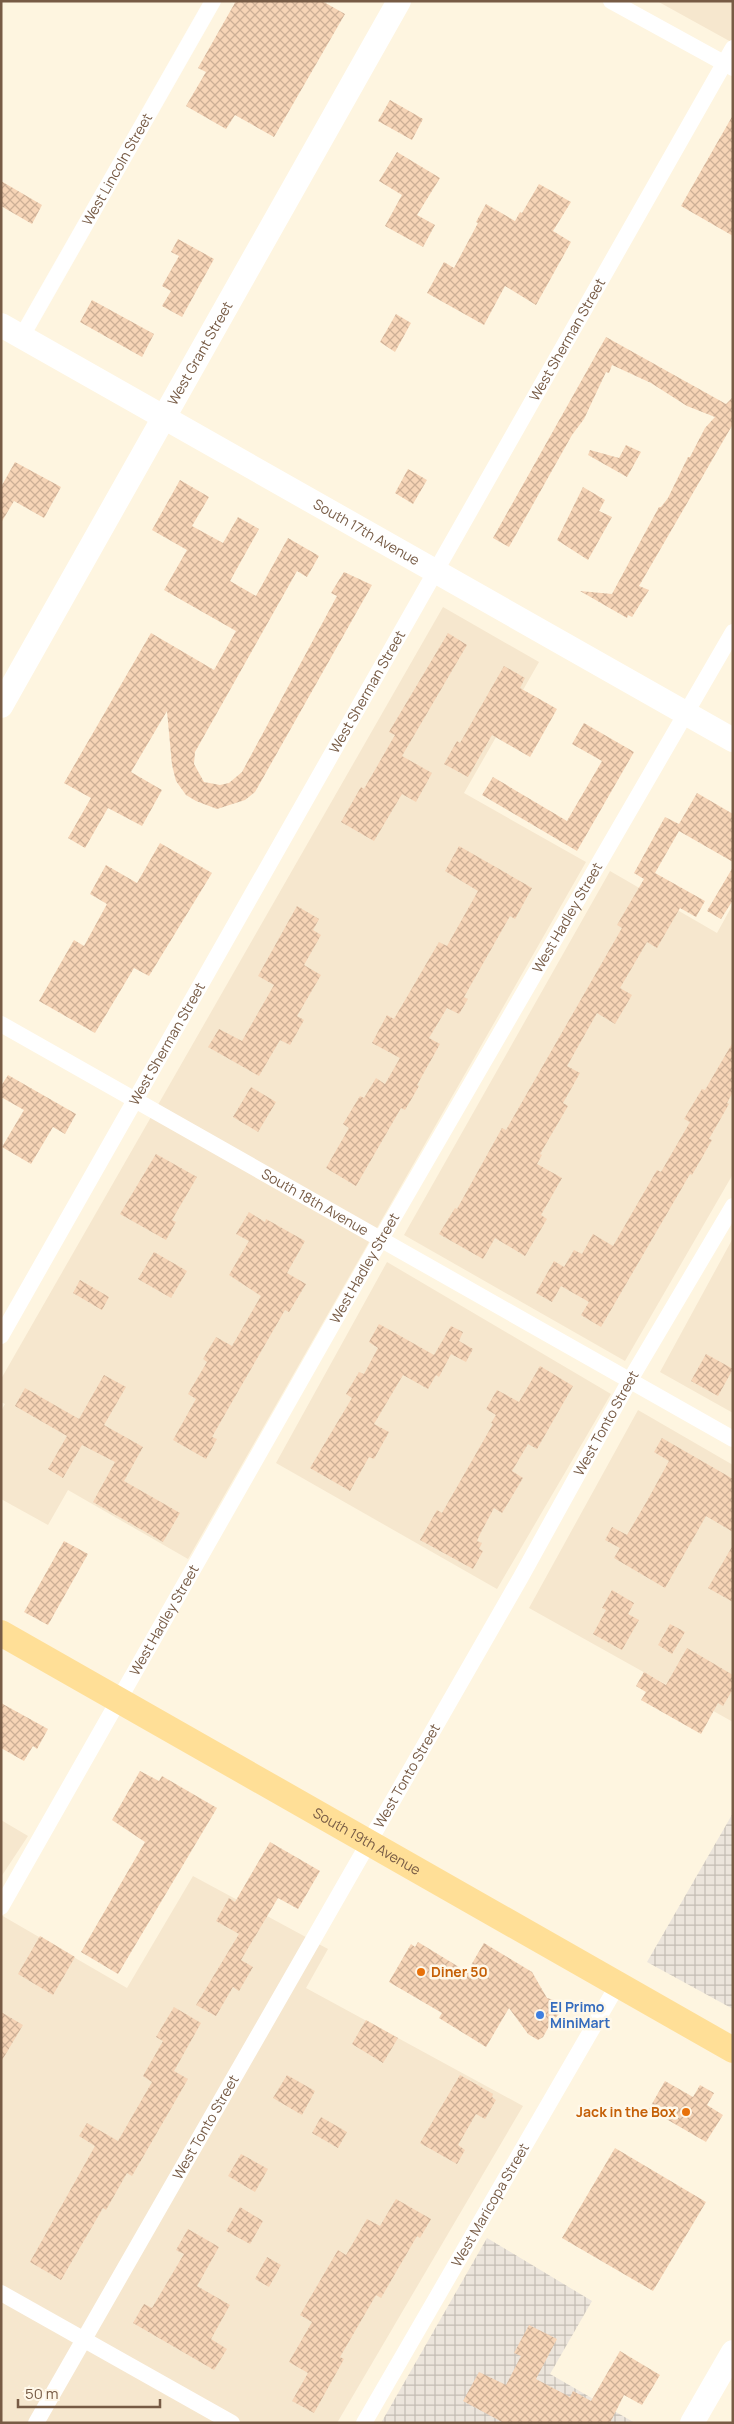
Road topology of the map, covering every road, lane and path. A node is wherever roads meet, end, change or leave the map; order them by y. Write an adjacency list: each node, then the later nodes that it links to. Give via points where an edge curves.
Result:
1 (213, 1): 7 (street, West Lincoln Street)
2 (399, 1): 8 (main road, West Grant Street)
3 (611, 1): 5 (street)
4 (733, 48): 5 (street, West Sherman Street)
5 (728, 66): 9 (street, West Sherman Street)
6 (1, 325): 7 (main road, South 17th Avenue)
7 (22, 336): 8 (main road, South 17th Avenue)
8 (164, 417): 9 (main road, South 17th Avenue); 11 (main road, West Grant Street)
9 (435, 570): 12 (main road, South 17th Avenue); 15 (street, West Sherman Street)
10 (733, 632): 12 (street, West Hadley Street)
11 (1, 706)
12 (686, 714): 13 (main road, South 17th Avenue); 17 (street, West Hadley Street)
13 (733, 740)
14 (1, 1024): 15 (street, South 18th Avenue)
15 (135, 1100): 17 (street, South 18th Avenue); 18 (street, West Sherman Street)
16 (733, 1206): 19 (street, West Tonto Street)
17 (381, 1239): 19 (street, South 18th Avenue); 22 (street, West Hadley Street)
18 (1, 1336)
19 (630, 1380): 20 (street, South 18th Avenue); 23 (street, West Tonto Street)
20 (733, 1439)
21 (1, 1633): 22 (main road, South 19th Avenue)
22 (118, 1700): 23 (main road, South 19th Avenue); 24 (street, West Hadley Street)
23 (368, 1842): 25 (main road, South 19th Avenue); 28 (street, West Tonto Street)
24 (1, 1907)
25 (617, 1986): 26 (main road, South 19th Avenue); 32 (street, West Maricopa Street)
26 (733, 2050)
27 (1, 2293): 28 (street)
28 (85, 2340): 30 (street, West Tonto Street); 31 (street)
29 (733, 2352): 33 (main road)
30 (36, 2423)
31 (232, 2423)
32 (364, 2423)
33 (692, 2423)

